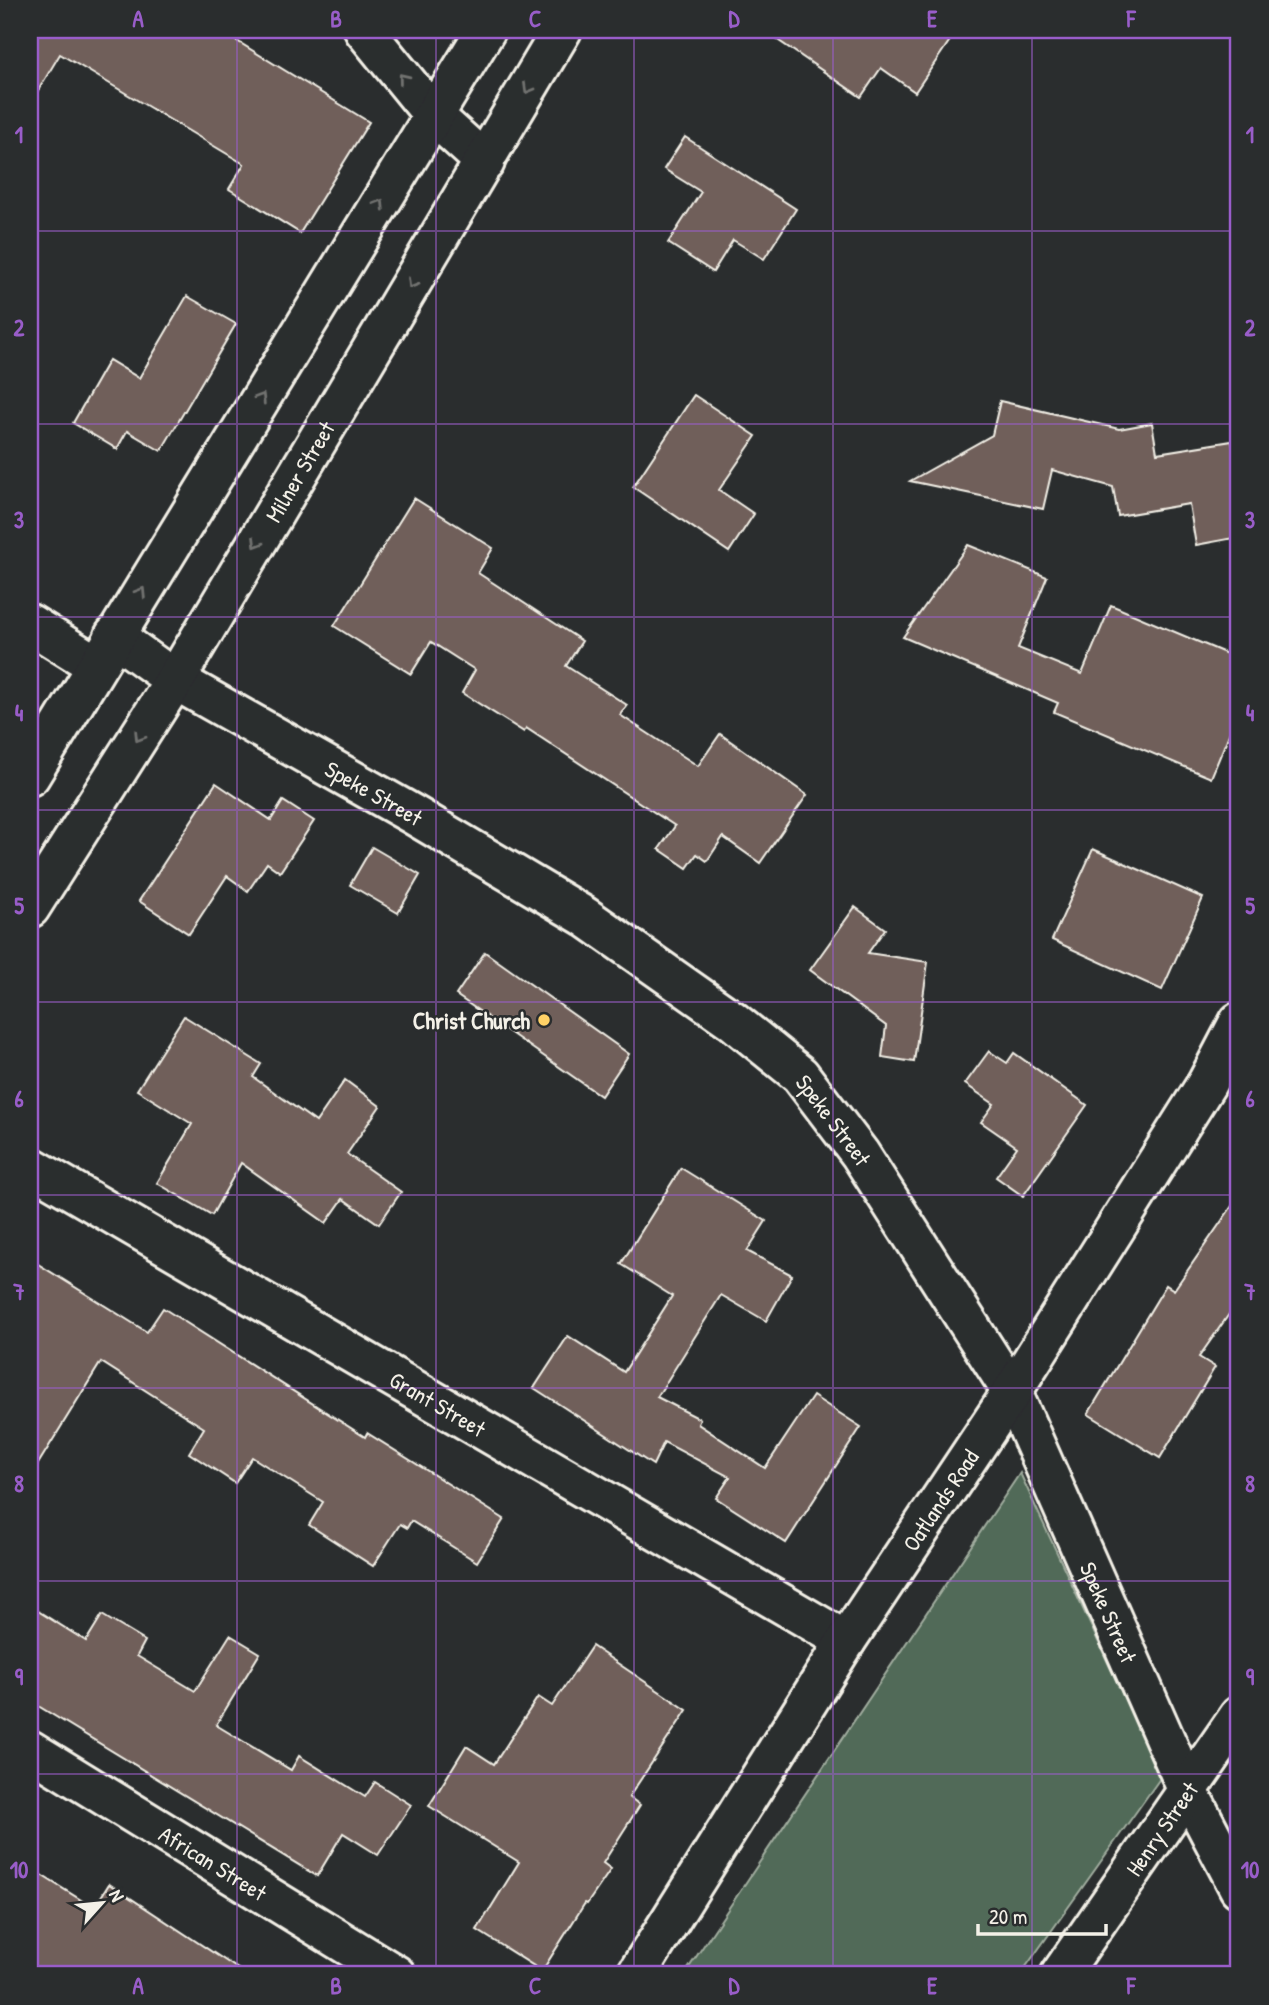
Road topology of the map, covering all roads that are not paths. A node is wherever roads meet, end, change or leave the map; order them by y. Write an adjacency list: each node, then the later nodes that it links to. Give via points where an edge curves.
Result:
1 (363, 30): 4 (street, one-way to 1)
2 (486, 30): 4 (street)
3 (552, 33): 5 (street, Milner Street, one-way to 5)
4 (434, 116): 5 (street); 7 (street, one-way to 4)
5 (485, 162): 8 (street, Milner Street, one-way to 8)
6 (30, 624): 7 (street, Speke Street)
7 (105, 651): 8 (street, Speke Street); 9 (street)
8 (175, 680): 10 (street, Milner Street, one-way to 10); 13 (street, Speke Street, via 584,916 732,1020 800,1075 860,1154)
9 (30, 776)
10 (30, 908)
11 (1239, 1021): 13 (street, Oatlands Road, via 1207,1083)
12 (30, 1166): 14 (street, Grant Street)
13 (1012, 1392): 14 (street, Oatlands Road); 17 (street, Speke Street)
14 (846, 1641): 20 (street, Oatlands Road)
15 (1239, 1716): 17 (street, Henry Street)
16 (30, 1749): 19 (street, African Street)
17 (1187, 1788): 18 (street, Speke Street); 21 (street, Henry Street)
18 (1239, 1888)
19 (396, 1975)
20 (636, 1975)
21 (1060, 1975)

